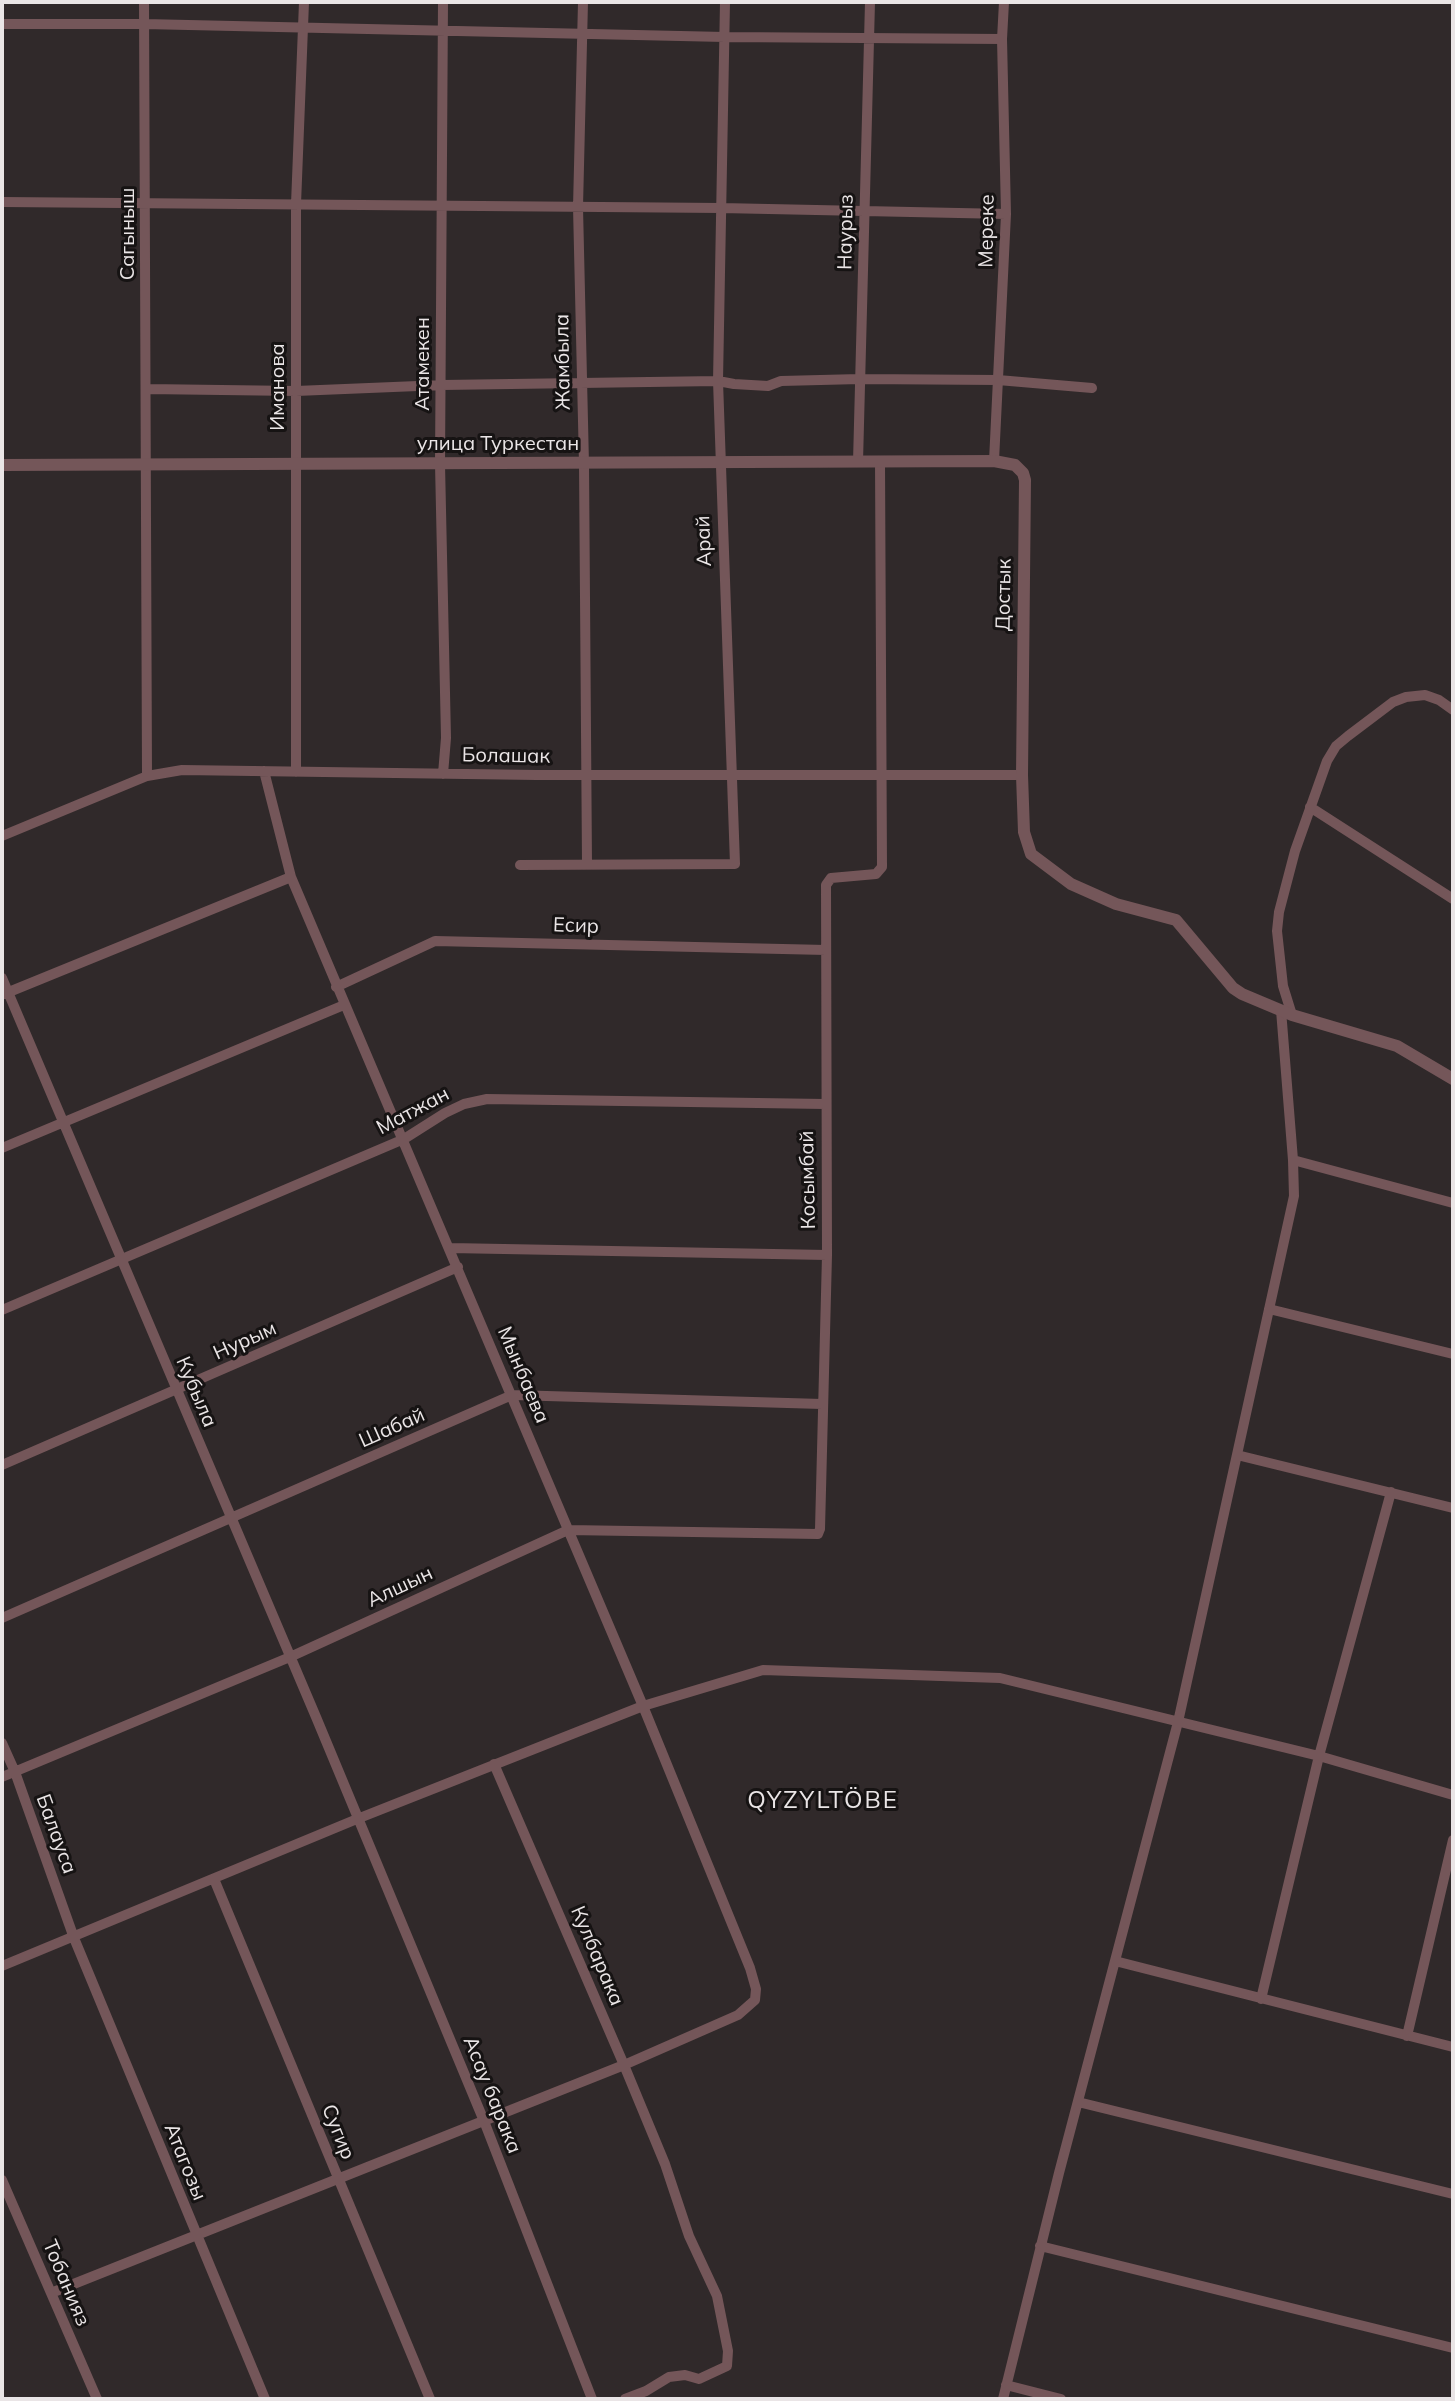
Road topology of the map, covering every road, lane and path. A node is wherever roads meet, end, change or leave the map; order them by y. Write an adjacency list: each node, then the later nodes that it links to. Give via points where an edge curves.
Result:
1 (144, 2): 9 (street, Сагыныш)
2 (304, 2): 10 (street, Иманова)
3 (443, 2): 11 (street, Атамекен)
4 (583, 2): 12 (street, Жамбыла)
5 (725, 2): 13 (street, Арай)
6 (870, 2): 14 (street, Наурыз)
7 (1004, 2): 15 (street, Мереке)
8 (2, 24): 9 (street)
9 (144, 24): 10 (street); 17 (street, Сагыныш)
10 (304, 28): 11 (street); 18 (street, Иманова)
11 (441, 31): 12 (street); 19 (street, Атамекен)
12 (582, 34): 13 (street); 20 (street, Жамбыла)
13 (725, 37): 14 (street); 21 (street, Арай)
14 (870, 38): 15 (street); 22 (street, Наурыз)
15 (1002, 39): 23 (street, Мереке)
16 (2, 202): 17 (street)
17 (145, 203): 18 (street); 30 (street, Сагыныш)
18 (296, 204): 19 (street); 31 (street, Иманова)
19 (441, 206): 20 (street); 28 (street, Атамекен)
20 (578, 207): 21 (street); 27 (street, Жамбыла)
21 (721, 208): 22 (street); 26 (street, Арай)
22 (864, 211): 23 (street); 24 (street, Наурыз)
23 (1006, 214): 25 (street, Мереке)
24 (860, 379): 25 (street); 26 (street, via 768,386); 33 (street, Наурыз)
25 (998, 380): 29 (street); 32 (street, Мереке)
26 (718, 381): 27 (street); 37 (street, Арай)
27 (581, 383): 28 (street); 36 (street, Жамбыла)
28 (442, 385): 31 (street); 35 (street, Атамекен)
29 (1092, 388)
30 (147, 389): 31 (street); 39 (street, Сагыныш)
31 (296, 391): 40 (street, Иманова)
32 (994, 461): 34 (street, улица Туркестан); 48 (street, Достык, via 1015,465 1025,480)
33 (858, 462): 34 (street, улица Туркестан); 37 (street, улица Туркестан)
34 (880, 462): 47 (street)
35 (440, 464): 36 (street, улица Туркестан); 40 (street, улица Туркестан); 44 (street, Атамекен)
36 (584, 464): 37 (street, улица Туркестан); 45 (street, Жамбыла)
37 (720, 464): 46 (street, Арай)
38 (2, 465): 39 (street, улица Туркестан)
39 (148, 465): 40 (street, улица Туркестан); 49 (street, Сагыныш)
40 (296, 465): 43 (street, Иманова)
41 (1453, 710): 50 (street, via 1425,695 1393,702 1336,746)
42 (264, 771): 43 (street, Болашак); 49 (street, Болашак, via 182,770); 54 (street, Мынбаева)
43 (296, 772): 44 (street, Болашак)
44 (443, 774): 45 (street, Болашак)
45 (585, 775): 46 (street, Болашак); 52 (street, Жамбыла)
46 (731, 775): 47 (street, Болашак); 52 (street, Арай, via 735,864)
47 (882, 775): 48 (street, Болашак); 56 (street, Косымбай, via 881,872 828,880)
48 (1022, 775): 61 (street, Достык, via 1024,832 1035,859 1071,884 1116,904 1176,920 1233,988)
49 (147, 776): 51 (street, Болашак)
50 (1310, 807): 55 (street); 61 (street, via 1279,912)
51 (2, 836)
52 (587, 864): 53 (street, Арай)
53 (520, 865)
54 (291, 877): 58 (street, Мынбаева); 59 (street)
55 (1453, 899)
56 (826, 950): 58 (street, Есир, via 435,941); 63 (street, Косымбай)
57 (2, 978): 59 (street, Кубыла)
58 (336, 987): 60 (street, Мынбаева)
59 (5, 994): 64 (street, Кубыла)
60 (344, 1005): 64 (street); 65 (street, Мынбаева)
61 (1287, 1013): 62 (street, Достык, via 1397,1046); 67 (street)
62 (1453, 1079)
63 (825, 1104): 65 (street, Матжан, via 487,1099 445,1113); 70 (street, Косымбай)
64 (63, 1124): 66 (street); 71 (street, Кубыла)
65 (404, 1139): 69 (street, Мынбаева); 71 (street, Матжан)
66 (2, 1148)
67 (1293, 1160): 68 (street); 73 (street, via 1294,1196)
68 (1453, 1203)
69 (450, 1248): 70 (street); 72 (street, Мынбаева)
70 (827, 1255): 78 (street, Косымбай)
71 (120, 1260): 74 (street, Матжан); 76 (street, Кубыла)
72 (458, 1267): 76 (street, Нурым); 77 (street, Мынбаева)
73 (1269, 1309): 75 (street); 79 (street)
74 (2, 1310)
75 (1453, 1354)
76 (176, 1392): 80 (street, Нурым); 83 (street, Кубыла)
77 (512, 1395): 78 (street, Шабай); 83 (street, Шабай); 84 (street, Мынбаева)
78 (822, 1404): 85 (street, Косымбай)
79 (1237, 1455): 81 (street); 89 (street)
80 (2, 1465)
81 (1391, 1492): 82 (street); 91 (street)
82 (1453, 1508)
83 (231, 1519): 86 (street, Шабай); 87 (street, Кубыла)
84 (568, 1530): 85 (street, Алшын); 87 (street, Алшын); 88 (street, Мынбаева)
85 (818, 1534)
86 (2, 1618)
87 (290, 1657): 93 (street, Алшын); 96 (street, Кубыла)
88 (643, 1706): 89 (street, via 763,1670 864,1672 1000,1678); 92 (street); 105 (street, Мынбаева, via 756,1989 755,2000 738,2015)
89 (1178, 1722): 91 (street); 100 (street)
90 (2, 1743): 93 (street, Балауса)
91 (1319, 1756): 95 (street); 102 (street)
92 (494, 1764): 96 (street); 105 (street, Кулбарака)
93 (15, 1772): 94 (street, Алшын); 99 (street, Балауса)
94 (2, 1777)
95 (1453, 1795)
96 (357, 1819): 98 (street); 107 (street, Асау барака)
97 (1453, 1840): 103 (street)
98 (214, 1879): 99 (street); 108 (street, Сугир)
99 (74, 1938): 101 (street); 111 (street, Атагозы)
100 (1115, 1961): 102 (street); 106 (street)
101 (2, 1966)
102 (1261, 1999): 103 (street)
103 (1407, 2036): 104 (street)
104 (1453, 2047)
105 (624, 2065): 107 (street); 120 (street, Кулбарака, via 717,2296 729,2359 713,2375 669,2377)
106 (1078, 2102): 110 (street); 112 (street)
107 (484, 2121): 108 (street); 119 (street, Асау барака)
108 (338, 2179): 111 (street); 118 (street, Сугир)
109 (2, 2180): 113 (street, Тобанияз)
110 (1453, 2194)
111 (196, 2235): 113 (street); 117 (street, Атагозы)
112 (1040, 2246): 114 (street); 115 (street)
113 (51, 2293): 116 (street, Тобанияз)
114 (1453, 2348)
115 (1006, 2385): 121 (street); 122 (street)
116 (97, 2399)
117 (265, 2399)
118 (430, 2399)
119 (592, 2399)
120 (625, 2399)
121 (1003, 2399)
122 (1061, 2399)

